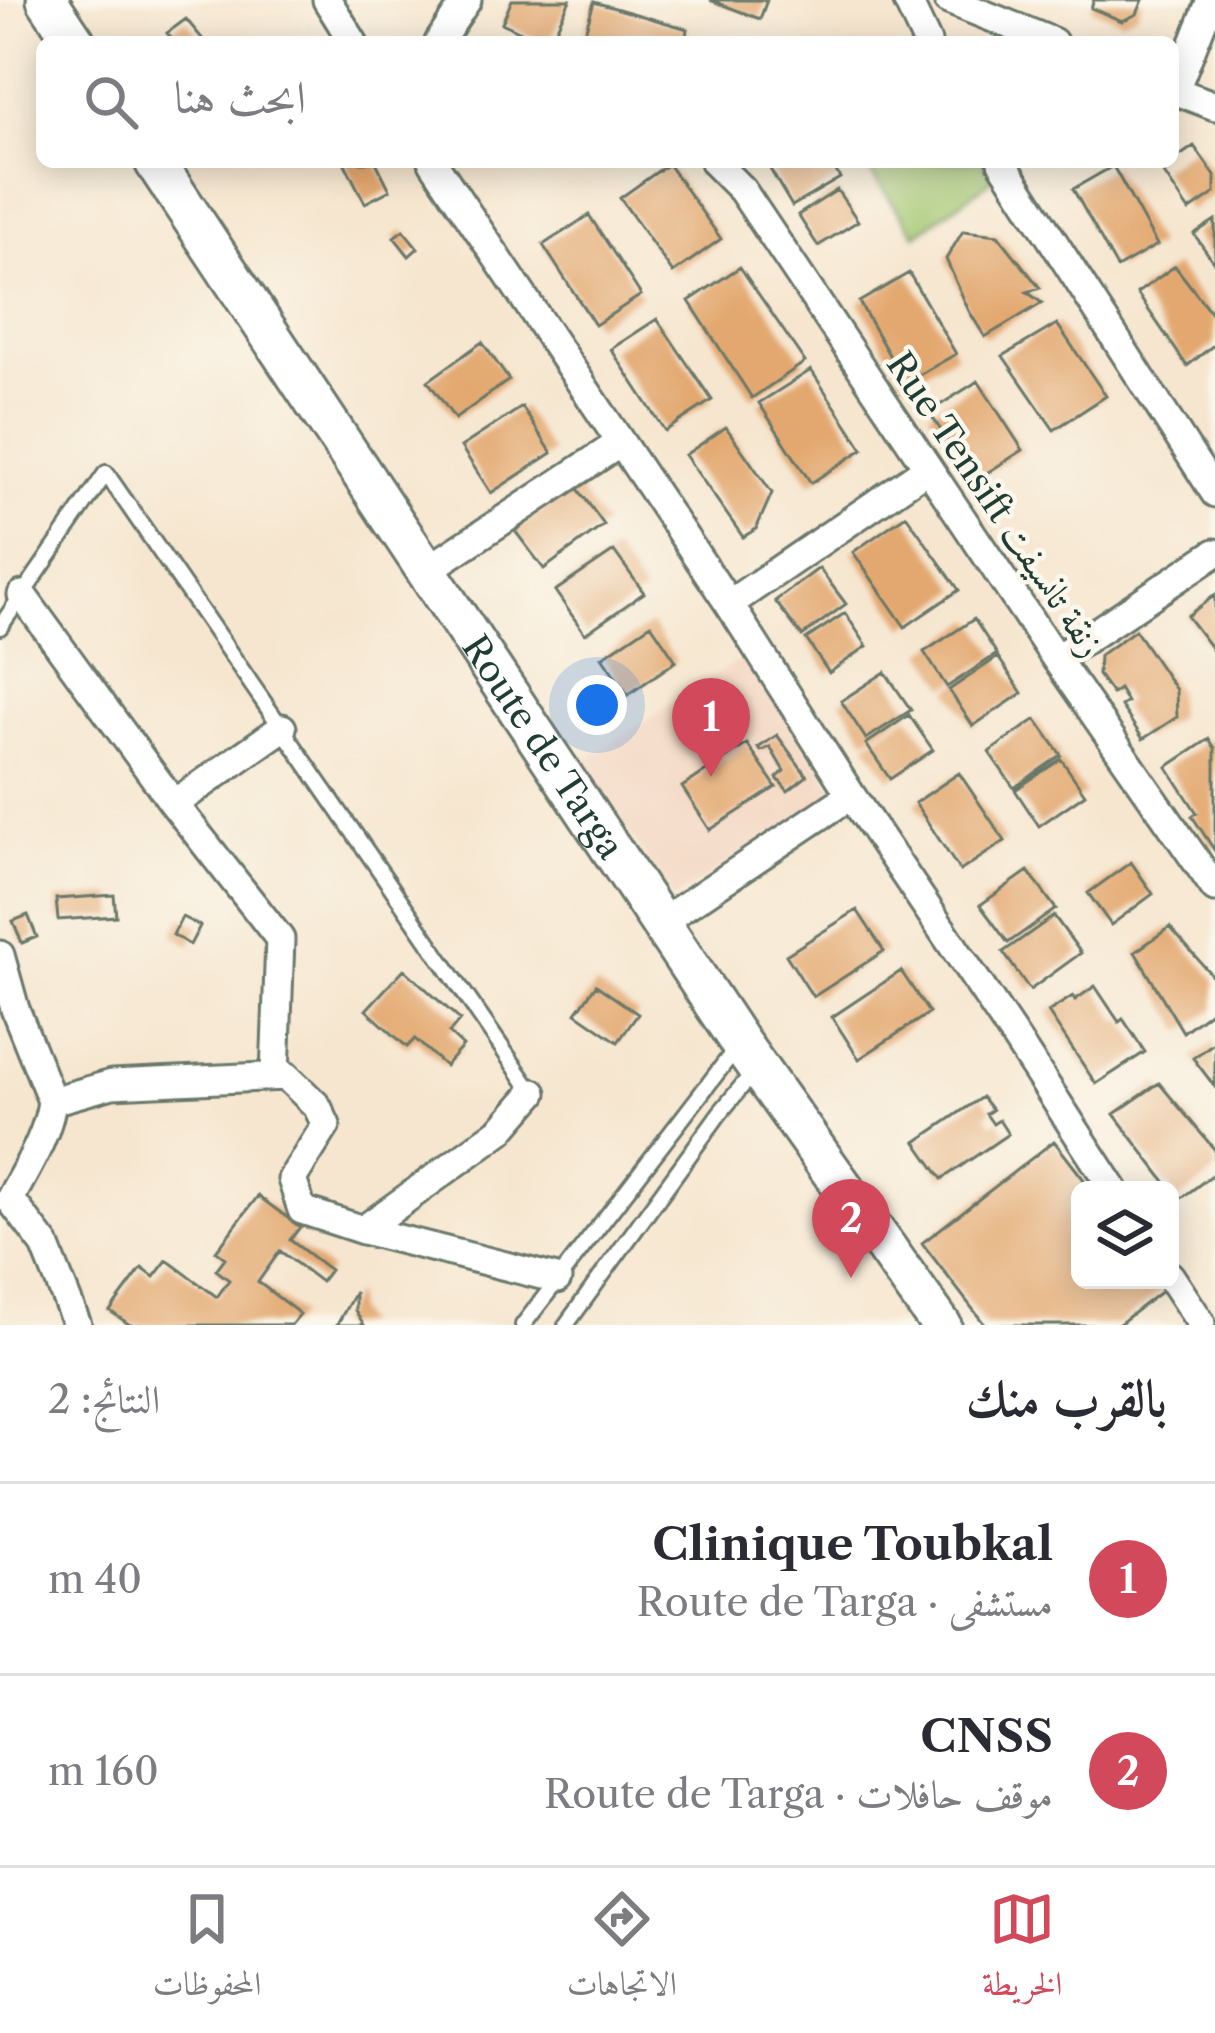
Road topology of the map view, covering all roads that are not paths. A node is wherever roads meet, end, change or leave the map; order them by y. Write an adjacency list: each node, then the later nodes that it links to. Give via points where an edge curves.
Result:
1 (47, 0): 7 (main road)
2 (327, 0): 8 (street)
3 (467, 0): 9 (street)
4 (907, 0): 10 (street)
5 (947, 0): 11 (street)
6 (1211, 0): 12 (street)
7 (71, 36)
8 (349, 36)
9 (445, 36)
10 (924, 36)
11 (1038, 36)
12 (1179, 78)
13 (1179, 92): 14 (street)
14 (1215, 106)
15 (159, 168): 23 (main road, Route de Targa)
16 (437, 168): 19 (street)
17 (720, 168): 20 (street, Rue Tensift زنقة تانسيفت)
18 (1007, 168): 21 (street)
19 (620, 443): 23 (street); 25 (street)
20 (928, 468): 25 (street); 27 (street, Rue Tensift زنقة تانسيفت)
21 (1215, 493)
22 (1215, 554): 27 (street)
23 (426, 571): 32 (main road, Route de Targa)
24 (22, 596): 26 (lane); 28 (lane, via 106,473); 30 (street)
25 (729, 604): 29 (street)
26 (0, 627)
27 (1056, 659): 31 (street, Rue Tensift زنقة تانسيفت)
28 (282, 728): 30 (street); 36 (lane)
29 (850, 795): 32 (street); 38 (street)
30 (174, 804): 35 (street, via 280,940)
31 (1215, 889)
32 (660, 922): 34 (main road, Route de Targa)
33 (0, 955): 37 (street)
34 (749, 1055): 41 (lane); 46 (lane, via 719,1114); 47 (main road, Route de Targa)
35 (275, 1076): 37 (street, via 112,1084); 40 (street, via 286,1076 326,1125 292,1179 302,1210)
36 (533, 1093): 40 (street, via 501,1130)
37 (52, 1102): 39 (street)
38 (1108, 1181)
39 (5, 1199): 45 (street, via 45,1245)
40 (363, 1230): 41 (street)
41 (557, 1280): 44 (lane)
42 (1179, 1285): 43 (street)
43 (1208, 1316)
44 (530, 1323)
45 (77, 1325)
46 (566, 1325)
47 (941, 1325)

